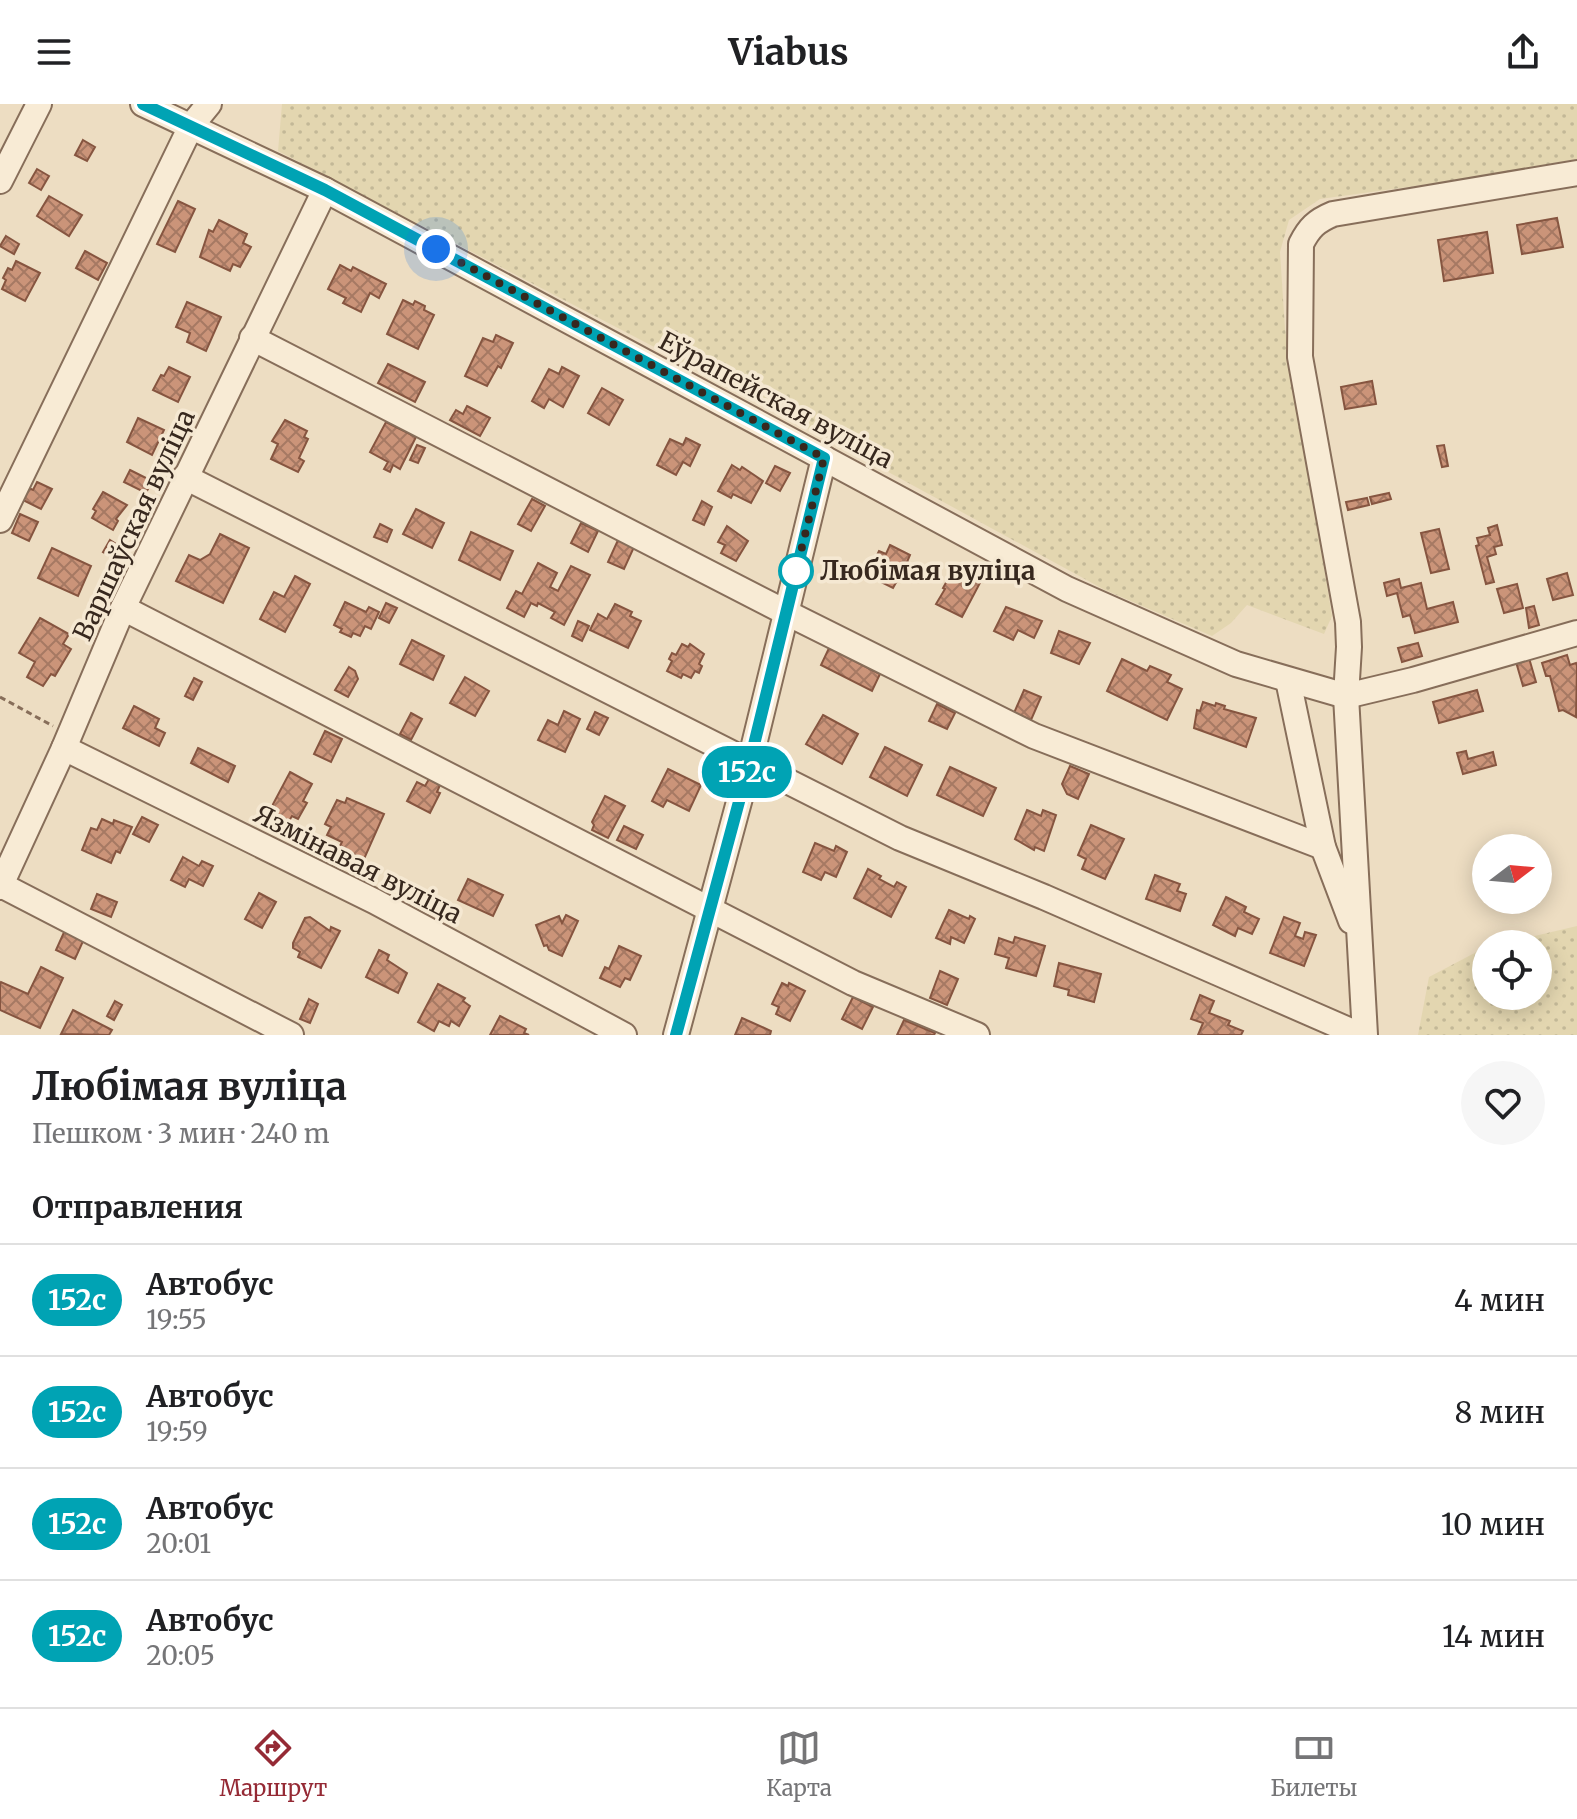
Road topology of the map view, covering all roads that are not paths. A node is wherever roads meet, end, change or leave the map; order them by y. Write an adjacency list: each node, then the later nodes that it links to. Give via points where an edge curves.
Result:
1 (39, 104): 6 (street)
2 (143, 104): 4 (street, Еўрапейская вуліца)
3 (209, 104): 4 (street)
4 (191, 126): 7 (street, Еўрапейская вуліца); 11 (street)
5 (1577, 173): 16 (street, via 1333,214 1318,220 1301,244 1300,357 1348,622)
6 (0, 181)
7 (325, 190): 8 (street, Варшаўская вуліца); 9 (street, Еўрапейская вуліца)
8 (252, 338): 10 (street, Варшаўская вуліца); 13 (street)
9 (824, 458): 13 (street); 15 (street, Еўрапейская вуліца, via 1067,589 1236,664)
10 (185, 477): 12 (street, Варшаўская вуліца); 18 (street)
11 (0, 520)
12 (123, 608): 17 (street, Варшаўская вуліца); 21 (street)
13 (787, 613): 18 (street); 19 (street, via 1034,736)
14 (1577, 633): 16 (street)
15 (1288, 680): 16 (street, Еўрапейская вуліца); 19 (street)
16 (1346, 696): 22 (street)
17 (66, 742): 20 (street, Варшаўская вуліца); 24 (street, Язмінавая вуліца)
18 (750, 761): 21 (street); 27 (street, via 900,838)
19 (1323, 847): 22 (street)
20 (0, 886): 23 (street)
21 (709, 909): 25 (street); 26 (street, via 853,983)
22 (1359, 945): 27 (street)
23 (291, 1035)
24 (624, 1035)
25 (676, 1035)
26 (977, 1035)
27 (1363, 1035)

